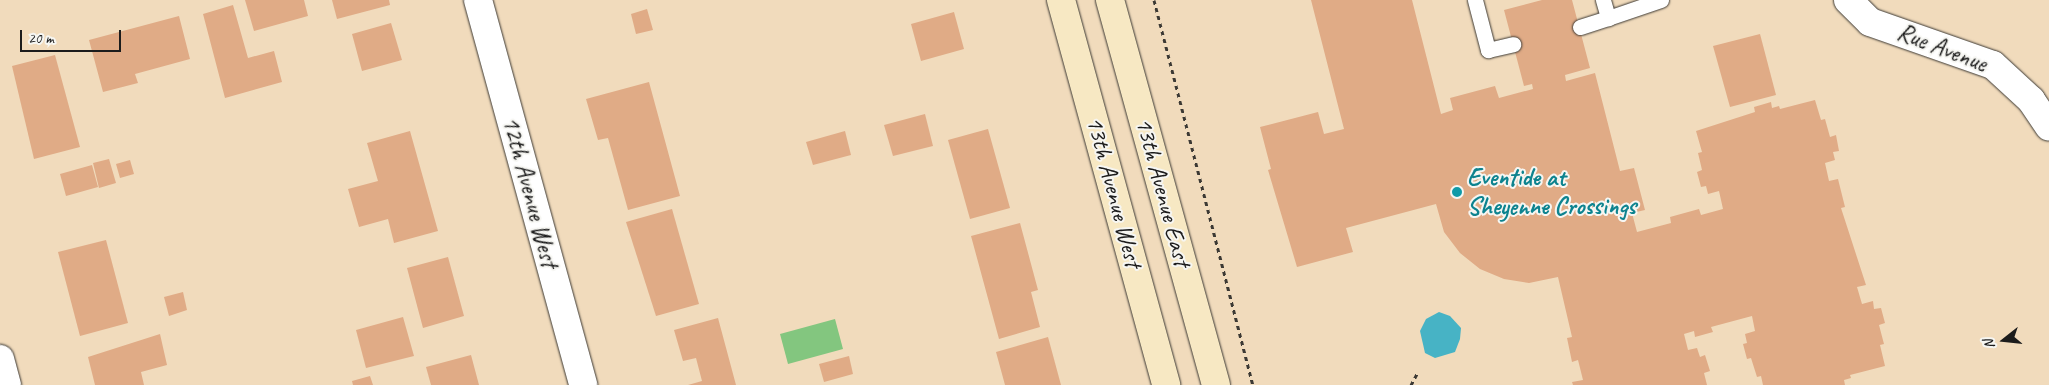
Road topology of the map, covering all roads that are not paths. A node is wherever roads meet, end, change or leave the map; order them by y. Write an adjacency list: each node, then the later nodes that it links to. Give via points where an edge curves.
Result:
1 (478, 0): 14 (street, 12th Avenue West)
2 (1061, 0): 15 (main road, 13th Avenue West)
3 (1110, 0): 16 (main road, 13th Avenue East)
4 (1475, 0): 10 (lane, via 1488,50)
5 (1603, 0): 8 (lane)
6 (1661, 0): 8 (lane)
7 (1848, 0): 11 (street, Rue Avenue, via 1870,22 1992,65 2031,100)
8 (1608, 18): 9 (lane)
9 (1580, 27)
10 (1514, 44)
11 (2049, 127)
12 (0, 359): 13 (street)
13 (7, 385)
14 (582, 385)
15 (1166, 385)
16 (1216, 385)

